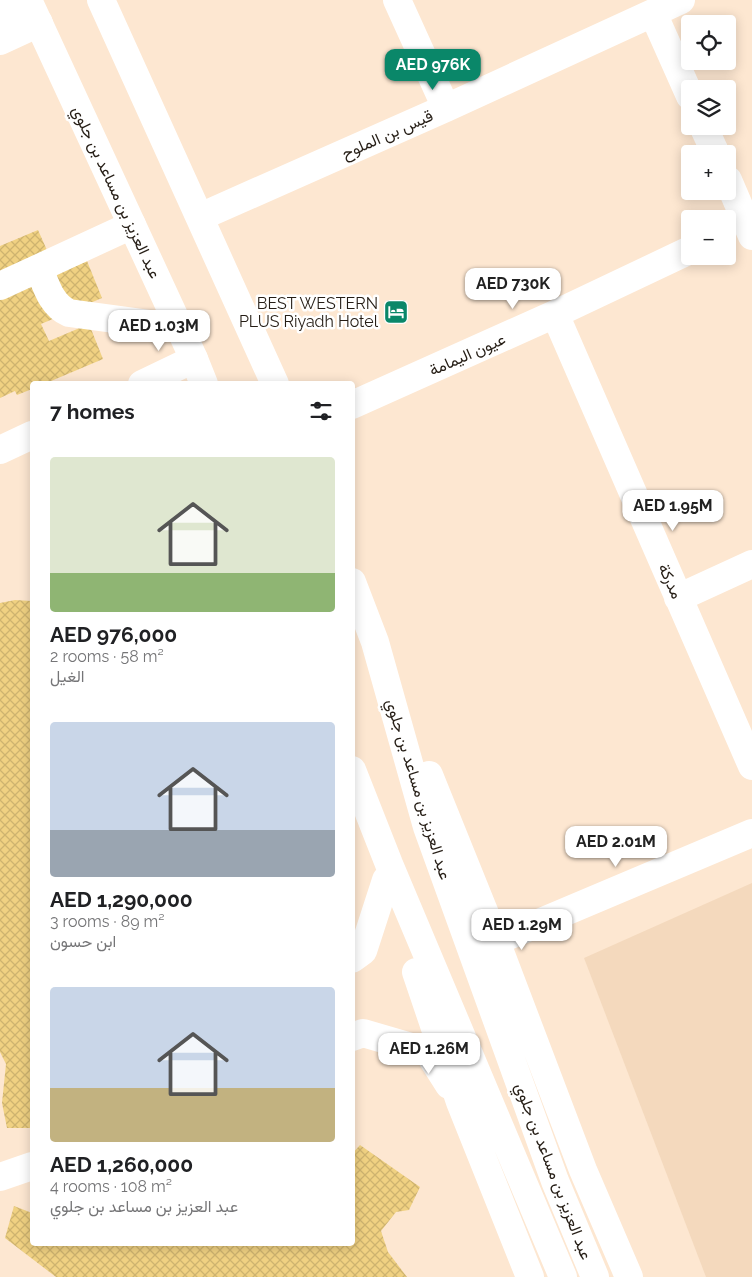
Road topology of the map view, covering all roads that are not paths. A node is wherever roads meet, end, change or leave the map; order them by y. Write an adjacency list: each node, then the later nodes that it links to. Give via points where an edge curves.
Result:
1 (101, 0): 11 (main road)
2 (397, 0): 9 (main road)
3 (681, 0): 6 (main road, قيس بن الملوح)
4 (32, 8): 5 (main road); 7 (main road); 12 (main road, عبد العزيز بن مساعد بن جلوي)
5 (0, 12)
6 (653, 12): 8 (main road); 9 (main road, قيس بن الملوح)
7 (0, 41)
8 (683, 80)
9 (446, 108): 11 (main road, قيس بن الملوح)
10 (733, 200): 13 (main road)
11 (200, 216): 21 (main road)
12 (132, 225): 15 (main road); 18 (main road, عبد العزيز بن مساعد بن جلوي)
13 (742, 231)
14 (681, 254): 17 (main road, عيون اليمامة)
15 (39, 268): 16 (main road); 18 (main road, via 54,303 69,313)
16 (0, 286)
17 (555, 314): 22 (main road, عيون اليمامة); 27 (main road, مدركة)
18 (180, 328): 19 (main road, عبد العزيز بن مساعد بن جلوي)
19 (199, 372): 20 (main road)
20 (156, 381)
21 (274, 381)
22 (355, 405)
23 (30, 436): 24 (main road)
24 (0, 450)
25 (752, 564): 27 (main road)
26 (355, 590): 28 (main road, عبد العزيز بن مساعد بن جلوي)
27 (678, 598): 29 (main road, مدركة)
28 (375, 642): 33 (main road); 41 (main road, عبد العزيز بن مساعد بن جلوي, via 427,827 555,1181)
29 (752, 766)
30 (355, 779): 32 (main road, عبد العزيز بن مساعد بن جلوي)
31 (752, 833): 33 (main road)
32 (387, 872): 34 (main road, via 363,951); 36 (main road); 40 (main road, عبد العزيز بن مساعد بن جلوي)
33 (496, 941): 42 (main road, via 583,1170)
34 (355, 957)
35 (355, 1036): 36 (main road, via 362,1033 428,1052)
36 (460, 1102): 39 (main road)
37 (30, 1167): 38 (main road)
38 (0, 1177)
39 (530, 1277)
40 (563, 1277)
41 (594, 1277)
42 (629, 1277)

